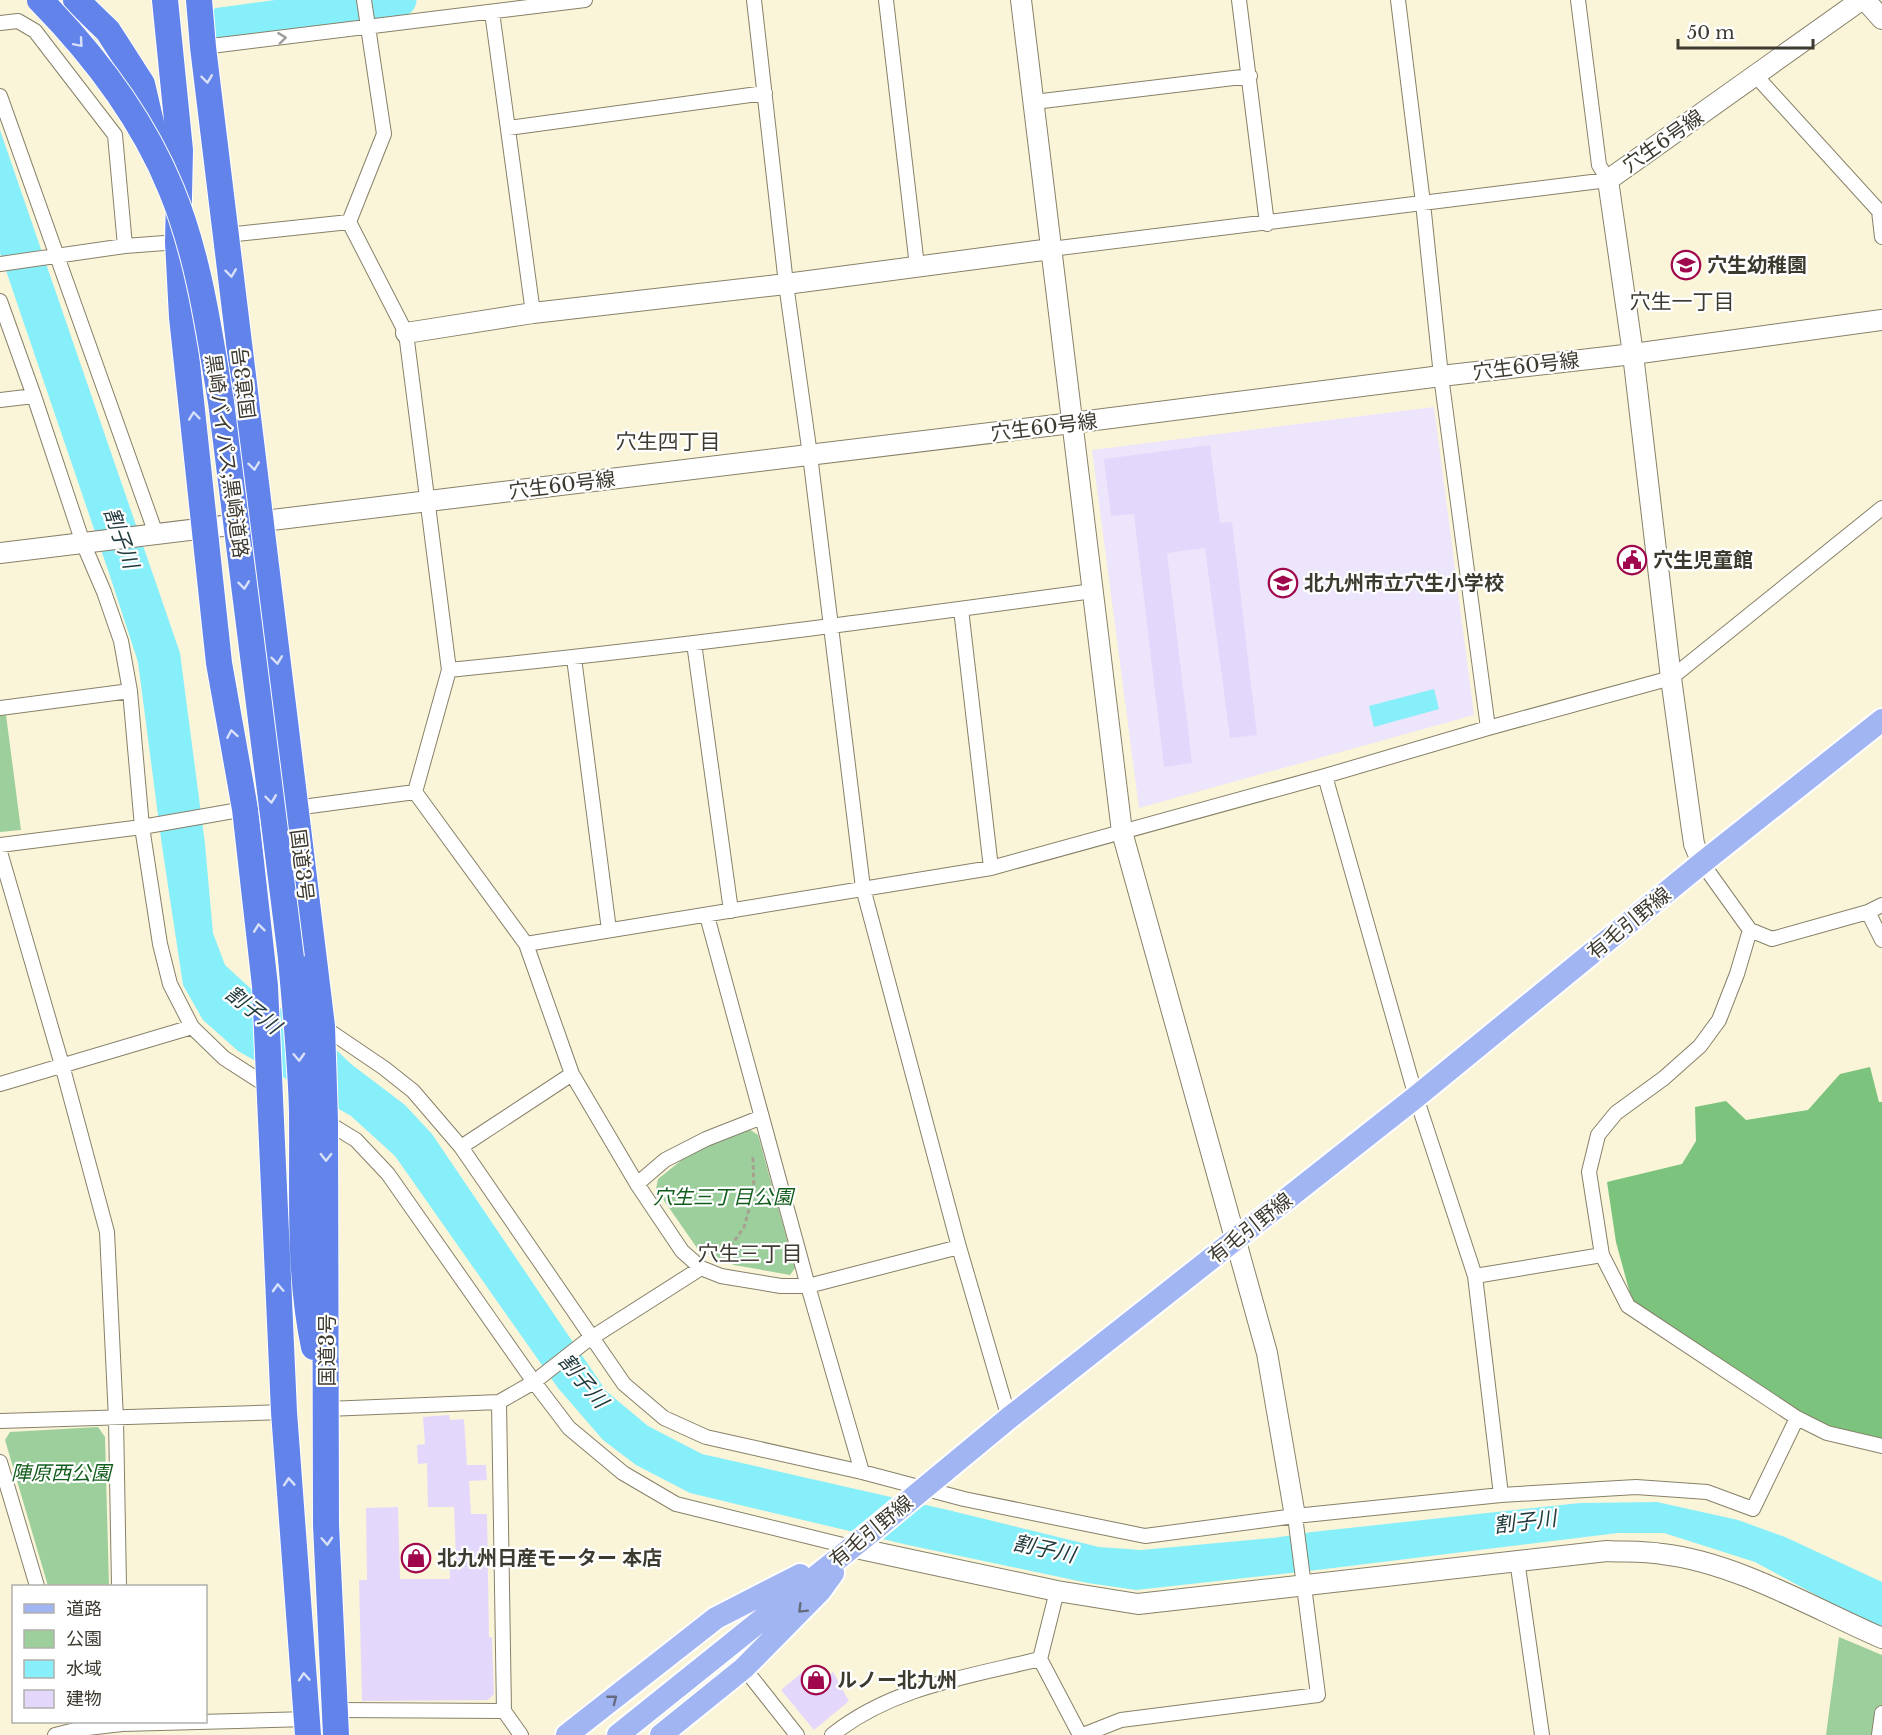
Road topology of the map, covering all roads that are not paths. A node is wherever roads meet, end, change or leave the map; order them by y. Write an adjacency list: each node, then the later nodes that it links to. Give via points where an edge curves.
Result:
1 (40, 0): 93 (highway, 黒崎バイパス;黒崎道路, one-way to 93, bridge, via 116,89 146,136 172,190 189,242 221,402 292,968)
2 (76, 0): 32 (highway, via 108,31 142,84)
3 (165, 0): 32 (highway, via 180,150)
4 (199, 0): 18 (highway, 国道3号)
5 (364, 0): 16 (street)
6 (585, 0): 14 (street)
7 (754, 0): 21 (street)
8 (886, 0): 37 (street)
9 (1021, 0): 23 (street)
10 (1239, 0): 19 (street)
11 (1398, 0): 26 (street)
12 (1578, 0): 25 (street, via 1599,165)
13 (1863, 0): 15 (street); 20 (street, 穴生6号線)
14 (492, 12): 16 (street); 24 (street)
15 (1882, 19)
16 (368, 22): 18 (street, one-way to 16); 28 (street, via 384,134)
17 (0, 23): 33 (street, via 18,21 35,30 115,135)
18 (203, 47): 30 (highway, 国道3号, one-way to 30)
19 (1250, 76): 23 (street); 29 (street)
20 (1756, 76): 25 (street, 穴生6号線); 27 (street)
21 (765, 93): 24 (street); 38 (street)
22 (0, 96): 35 (street)
23 (1034, 102): 34 (street)
24 (508, 128): 40 (street)
25 (1608, 180): 26 (street); 43 (street, 穴生6号線)
26 (1423, 203): 29 (street); 44 (street)
27 (1880, 210): 31 (street)
28 (350, 222): 30 (street); 42 (street)
29 (1267, 224): 34 (street)
30 (226, 235): 51 (highway, 国道3号, one-way to 51)
31 (1882, 237)
32 (178, 242): 33 (street); 52 (highway, one-way to 32, via 182,317)
33 (125, 246): 35 (street)
34 (1051, 249): 37 (street); 47 (street)
35 (53, 257): 36 (street); 53 (street)
36 (0, 264)
37 (917, 266): 38 (street)
38 (786, 284): 40 (street); 48 (street)
39 (0, 301): 45 (street)
40 (533, 313): 42 (street)
41 (1882, 320): 43 (street, 穴生60号線)
42 (406, 333): 49 (street)
43 (1633, 354): 44 (street, 穴生60号線); 62 (street, 穴生6号線)
44 (1441, 376): 47 (street, 穴生60号線); 66 (street)
45 (34, 396): 46 (street); 54 (street)
46 (0, 400)
47 (1072, 423): 48 (street, 穴生60号線); 56 (street)
48 (810, 455): 49 (street, 穴生60号線); 58 (street)
49 (427, 501): 51 (street, 穴生60号線); 61 (street)
50 (1882, 508): 62 (street)
51 (261, 522): 52 (street, 穴生60号線); 69 (highway, 国道3号, one-way to 69)
52 (206, 529): 53 (street, 穴生60号線); 70 (highway, one-way to 52, via 219,663)
53 (152, 534): 54 (street, 穴生60号線)
54 (89, 542): 55 (street, 穴生60号線); 63 (street, via 121,641)
55 (0, 553)
56 (1093, 591): 57 (street); 72 (street)
57 (961, 609): 58 (street); 76 (street)
58 (831, 626): 59 (street); 77 (street)
59 (694, 643): 60 (street); 79 (street)
60 (573, 658): 61 (street); 82 (street)
61 (449, 670): 68 (street)
62 (1671, 678): 66 (street); 75 (street, 穴生6号線, via 1694,844)
63 (130, 692): 64 (street); 71 (street)
64 (0, 708)
65 (1882, 720): 75 (main road, 有毛引野線)
66 (1488, 728): 67 (street)
67 (1325, 776): 72 (street); 92 (street)
68 (415, 792): 69 (street); 85 (street)
69 (295, 808): 87 (highway, 国道3号)
70 (245, 809): 71 (street); 90 (highway, one-way to 70, via 265,986)
71 (147, 826): 73 (street); 86 (street, via 160,945 170,984)
72 (1122, 832): 76 (street); 97 (street)
73 (0, 844)
74 (0, 852): 88 (street)
75 (1702, 863): 83 (street); 92 (main road, 有毛引野線)
76 (991, 868): 77 (street)
77 (863, 888): 79 (street); 98 (street)
78 (1882, 905): 80 (street)
79 (730, 911): 81 (street)
80 (1868, 912): 83 (street, via 1772,939); 84 (street)
81 (707, 916): 82 (street); 94 (street)
82 (609, 930): 85 (street)
83 (1750, 930): 99 (street, via 1719,1020 1700,1046 1616,1113 1598,1135 1589,1172)
84 (1882, 940)
85 (525, 944): 89 (street)
86 (192, 1027): 88 (street); 90 (street, via 224,1058)
87 (322, 1031): 93 (highway, 国道3号); 95 (street, via 384,1068 413,1091)
88 (62, 1065): 91 (street); 110 (street, via 107,1232)
89 (572, 1074): 95 (street); 96 (street)
90 (268, 1079): 107 (highway, one-way to 90)
91 (0, 1084)
92 (1416, 1097): 97 (main road, 有毛引野線); 101 (street)
93 (317, 1110): 104 (street, via 356,1140 388,1174); 106 (highway, 国道3号, one-way to 106)
94 (762, 1117): 96 (street, via 665,1160); 102 (street)
95 (461, 1147): 103 (street)
96 (638, 1184): 100 (street, via 682,1251)
97 (1236, 1239): 108 (main road, 有毛引野線); 117 (street, via 1267,1353)
98 (959, 1247): 102 (street); 108 (street)
99 (1602, 1255): 101 (street); 109 (street, via 1628,1306)
100 (701, 1268): 102 (street, via 721,1276 781,1286); 103 (street)
101 (1475, 1276): 116 (street)
102 (808, 1286): 114 (street)
103 (589, 1340): 104 (street); 114 (street, via 624,1384 664,1418 706,1437)
104 (538, 1377): 105 (street); 118 (street, via 569,1428 623,1473 676,1504)
105 (499, 1402): 106 (street); 127 (street)
106 (327, 1409): 130 (highway, 国道3号, one-way to 130, via 326,1525)
107 (284, 1412): 110 (street); 132 (highway, one-way to 107)
108 (1009, 1418): 115 (main road, 有毛引野線)
109 (1797, 1418): 112 (street, via 1827,1433); 116 (street, via 1753,1509 1707,1492 1636,1487)
110 (116, 1419): 111 (street); 122 (street)
111 (0, 1421)
112 (1882, 1446)
113 (0, 1462): 121 (street)
114 (862, 1472): 115 (street)
115 (921, 1491): 117 (street, via 1145,1536); 118 (main road, 有毛引野線)
116 (1501, 1495): 117 (street)
117 (1296, 1519): 120 (street)
118 (851, 1547): 123 (street); 126 (main road, one-way to 126, via 820,1591); 137 (main road, one-way to 118, via 716,1618); 138 (main road, 有毛引野線)
119 (1517, 1560): 120 (street); 124 (street, via 1607,1551 1663,1554 1706,1563 1747,1577); 143 (street)
120 (1303, 1579): 123 (street, via 1138,1604); 142 (street, via 1318,1695 1121,1720)
121 (36, 1585)
122 (119, 1585)
123 (1057, 1591): 125 (street)
124 (1882, 1638)
125 (1040, 1659): 141 (street, via 885,1701); 142 (street)
126 (744, 1668): 139 (main road); 140 (street)
127 (504, 1712): 130 (street); 136 (street)
128 (1882, 1713): 144 (street)
129 (122, 1723): 132 (street); 133 (street)
130 (336, 1723): 135 (highway, 国道3号)
131 (78, 1725): 133 (street); 134 (street)
132 (308, 1727)
133 (104, 1731)
134 (55, 1735)
135 (341, 1735)
136 (521, 1735)
137 (567, 1735)
138 (618, 1735)
139 (661, 1735)
140 (797, 1735)
141 (832, 1735)
142 (1082, 1735)
143 (1542, 1735)
144 (1879, 1735)

